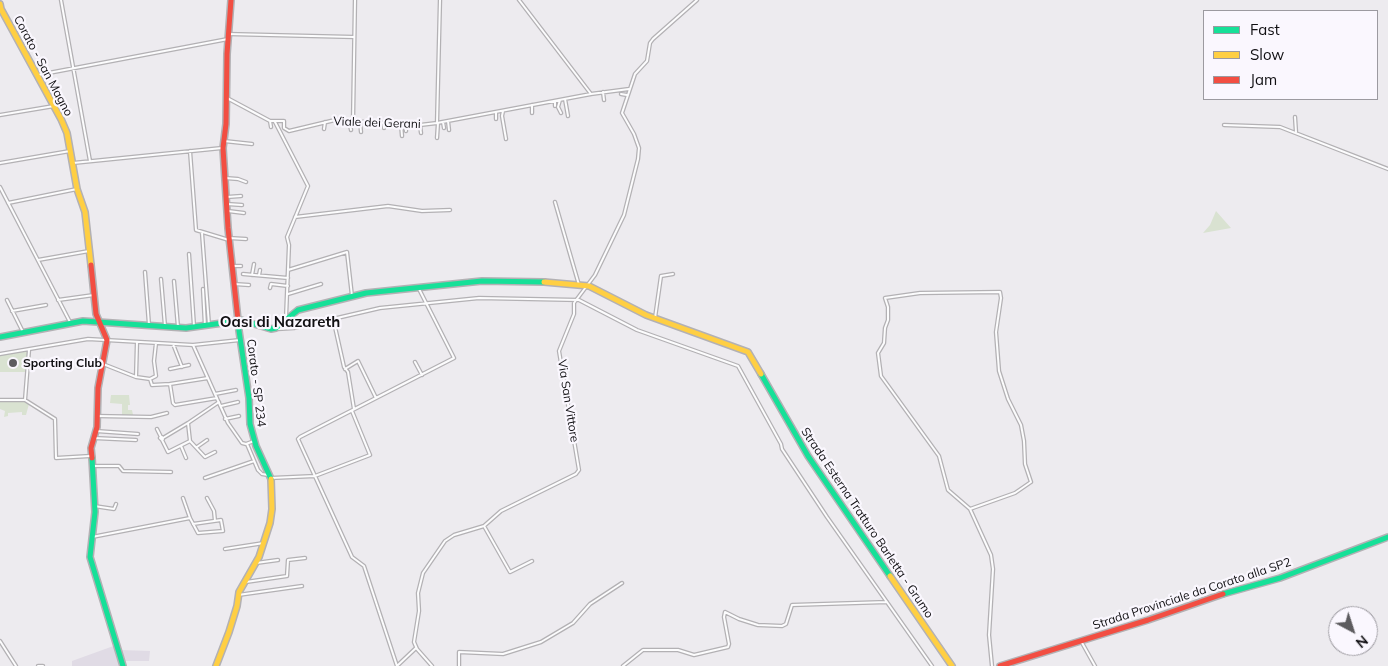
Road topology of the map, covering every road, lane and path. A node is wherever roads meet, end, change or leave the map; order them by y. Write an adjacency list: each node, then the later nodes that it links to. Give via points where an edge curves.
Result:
1 (61, 0): 10 (street)
2 (231, 0): 8 (main road, Corato - SP 234)
3 (355, 0): 9 (street)
4 (440, 0): 44 (street)
5 (519, 0): 14 (street)
6 (697, 0): 12 (street, Via San Vittore, via 653,39 648,61 635,74)
7 (0, 5): 11 (main road, Corato - San Magno)
8 (228, 37): 9 (street); 10 (street); 18 (main road, Corato - SP 234)
9 (354, 37): 36 (street)
10 (73, 68): 11 (street); 68 (street)
11 (37, 75): 25 (main road, Corato - San Magno)
12 (629, 89): 13 (street, Viale dei Gerani); 17 (street, Via San Vittore)
13 (603, 92): 14 (street, Viale dei Gerani); 22 (street)
14 (591, 94): 16 (street, Viale dei Gerani)
15 (621, 94): 17 (street)
16 (584, 95): 19 (street, Viale dei Gerani); 20 (street)
17 (627, 95): 114 (street, Via San Vittore, via 622,114 637,140 638,159 619,229)
18 (226, 98): 35 (street, Viale dei Gerani); 63 (main road, Corato - SP 234)
19 (565, 99): 21 (street, Viale dei Gerani); 32 (street)
20 (584, 99)
21 (560, 100): 23 (street, Viale dei Gerani); 30 (street, via 558,107)
22 (604, 100)
23 (555, 101): 24 (street, Viale dei Gerani); 26 (street)
24 (532, 105): 27 (street, Viale dei Gerani); 29 (street)
25 (54, 106): 31 (street); 66 (main road, Corato - San Magno, via 67,132)
26 (555, 106)
27 (503, 111): 28 (street, Viale dei Gerani); 62 (street)
28 (496, 112): 34 (street); 37 (street, Viale dei Gerani)
29 (532, 112)
30 (561, 113)
31 (0, 115)
32 (568, 116)
33 (1294, 117): 59 (street)
34 (496, 119)
35 (270, 121): 38 (street, Viale dei Gerani); 50 (street)
36 (353, 121): 39 (street, Viale dei Gerani); 40 (street, Viale dei Gerani); 54 (street)
37 (448, 121): 42 (street, Viale dei Gerani); 55 (street)
38 (275, 122): 39 (street, Viale dei Gerani, via 284,121 284,128 289,130); 85 (street, via 308,184)
39 (325, 122): 53 (street)
40 (360, 122): 41 (street, Viale dei Gerani); 56 (street)
41 (364, 122): 43 (street, Viale dei Gerani); 49 (street)
42 (444, 122): 44 (street, Viale dei Gerani); 52 (street)
43 (384, 123): 45 (street, Viale dei Gerani); 51 (street)
44 (437, 123): 47 (street, Viale dei Gerani); 61 (street)
45 (401, 124): 46 (street, Viale dei Gerani); 60 (street)
46 (405, 124): 47 (street, Viale dei Gerani); 57 (street)
47 (420, 125): 58 (street)
48 (1224, 125): 59 (street, via 1280,127)
49 (366, 126)
50 (272, 127)
51 (384, 128)
52 (444, 128)
53 (324, 129)
54 (351, 130)
55 (450, 130)
56 (361, 132)
57 (406, 132)
58 (421, 133)
59 (1296, 133): 71 (street)
60 (402, 136)
61 (437, 138)
62 (506, 139)
63 (224, 141): 64 (street); 65 (main road, Corato - SP 234)
64 (252, 144)
65 (223, 148): 67 (street); 72 (main road, Corato - SP 234)
66 (70, 151): 69 (street); 70 (main road, Corato - San Magno)
67 (190, 151): 68 (street); 86 (street, via 196,230)
68 (90, 161): 70 (street)
69 (0, 163)
70 (73, 163): 74 (main road, Corato - San Magno)
71 (1388, 169)
72 (225, 178): 73 (street); 76 (main road, Corato - SP 234)
73 (246, 182)
74 (77, 189): 79 (street); 89 (main road, Corato - San Magno, via 85,212)
75 (1, 190): 79 (street)
76 (227, 196): 77 (street); 80 (main road, Corato - SP 234)
77 (241, 196)
78 (555, 202): 112 (street)
79 (8, 203): 91 (street)
80 (227, 204): 81 (street); 83 (main road, Corato - SP 234)
81 (242, 205)
82 (450, 210): 85 (street, via 422,211 388,206)
83 (228, 211): 84 (street); 87 (main road, Corato - SP 234)
84 (244, 213)
85 (295, 217): 96 (street, via 287,237)
86 (202, 232): 87 (street); 135 (street)
87 (229, 239): 88 (street); 93 (main road, Corato - SP 234)
88 (246, 240)
89 (89, 251): 91 (street); 119 (main road, Corato - San Magno)
90 (189, 254): 137 (street)
91 (38, 260): 122 (street)
92 (254, 264): 102 (street)
93 (232, 266): 94 (street); 109 (main road, Corato - SP 234)
94 (241, 266)
95 (260, 270): 103 (street)
96 (288, 270): 106 (street); 120 (street, via 347,252)
97 (145, 272): 133 (street)
98 (266, 272): 104 (street)
99 (273, 272): 105 (street)
100 (243, 274): 102 (street)
101 (673, 274): 129 (street, via 661,276)
102 (252, 275): 103 (street)
103 (259, 275): 104 (street)
104 (265, 276): 105 (street)
105 (272, 276): 106 (street)
106 (288, 278): 113 (street)
107 (161, 279): 134 (street)
108 (174, 281): 136 (street)
109 (234, 284): 111 (street); 131 (main road, Corato - SP 234)
110 (321, 284): 118 (street)
111 (249, 285)
112 (579, 285): 114 (main road, Strada Esterna Tratturo Barletta - Grumo); 115 (main road, Strada Esterna Tratturo Barletta - Grumo, via 482,281)
113 (288, 286): 116 (street, via 271,284); 118 (street)
114 (589, 286): 123 (street, Via San Vittore); 129 (main road, Strada Esterna Tratturo Barletta - Grumo)
115 (418, 287): 120 (main road, Strada Esterna Tratturo Barletta - Grumo); 124 (street)
116 (270, 288)
117 (203, 289): 135 (street)
118 (288, 294): 127 (street)
119 (94, 295): 122 (street); 130 (main road, Corato - San Magno)
120 (352, 296): 127 (main road, Strada Esterna Tratturo Barletta - Grumo, via 298,310)
121 (7, 300): 126 (street)
122 (58, 300): 132 (street)
123 (576, 300): 124 (street, via 479,298); 203 (street, Via San Vittore, via 574,314 559,351 579,470 501,511); 216 (street, via 637,330 738,366 782,448)
124 (427, 303): 128 (street); 155 (street, via 455,357)
125 (46, 305): 126 (street)
126 (12, 311): 139 (street)
127 (286, 318): 138 (main road, Strada Esterna Tratturo Barletta - Grumo)
128 (333, 318): 138 (street, via 294,328); 154 (street)
129 (655, 318): 229 (main road, Strada Esterna Tratturo Barletta - Grumo, via 748,352 818,471)
130 (99, 321): 132 (main road); 133 (main road); 141 (main road, Corato - San Magno)
131 (239, 322): 135 (main road); 138 (main road); 142 (main road, Corato - SP 234)
132 (70, 324): 139 (main road)
133 (149, 325): 134 (main road)
134 (165, 326): 136 (main road)
135 (207, 326): 137 (main road)
136 (178, 327): 137 (main road)
137 (194, 327)
138 (276, 328)
139 (23, 332): 140 (main road)
140 (0, 337)
141 (107, 340): 143 (street); 147 (street, via 77,340); 150 (main road)
142 (240, 340): 146 (street); 183 (main road, Corato - SP 234, via 246,374)
143 (137, 342): 144 (street); 156 (street)
144 (156, 343): 145 (street); 158 (street, via 156,376)
145 (173, 344): 146 (street); 152 (street)
146 (193, 345): 157 (street)
147 (29, 349): 148 (street); 165 (street)
148 (0, 354)
149 (415, 362): 155 (street)
150 (102, 364): 156 (street); 171 (main road)
151 (189, 365): 152 (street)
152 (182, 367): 153 (street)
153 (170, 369)
154 (345, 369): 163 (street, via 358,361); 169 (street)
155 (422, 376): 163 (street)
156 (136, 377): 158 (street)
157 (208, 378): 159 (street); 161 (street)
158 (150, 379): 159 (street, via 152,385)
159 (170, 384): 162 (street, via 175,404)
160 (236, 390): 161 (street)
161 (215, 394): 162 (street)
162 (217, 398): 166 (street)
163 (376, 398): 169 (street)
164 (0, 400): 165 (street)
165 (25, 400): 187 (street, via 54,419 56,458)
166 (219, 402): 168 (street); 174 (street)
167 (238, 402): 168 (street)
168 (220, 406): 173 (street)
169 (353, 410): 192 (street, via 300,437); 192 (street, via 371,455)
170 (167, 413): 171 (street, via 151,417)
171 (97, 416): 176 (main road)
172 (239, 416): 173 (street)
173 (225, 418): 183 (street, via 240,441)
174 (188, 424): 179 (street); 182 (street)
175 (157, 429): 179 (street)
176 (96, 431): 177 (street); 178 (main road)
177 (138, 434)
178 (94, 438): 180 (street); 187 (main road)
179 (162, 438): 184 (street, via 168,452)
180 (136, 440)
181 (207, 440): 185 (street)
182 (190, 441): 184 (street); 185 (street)
183 (250, 443): 189 (street); 193 (main road, Corato - SP 234, via 259,453)
184 (181, 446): 188 (street)
185 (196, 446): 186 (street, via 205,457)
186 (215, 452)
187 (90, 456): 190 (main road)
188 (186, 458)
189 (254, 460): 193 (street, via 260,472); 194 (street)
190 (91, 466): 191 (street, via 119,466 123,471); 198 (main road)
191 (171, 472)
192 (315, 476): 193 (street); 219 (street, via 352,557 364,566 397,666)
193 (270, 477): 206 (main road, Corato - SP 234, via 272,509)
194 (205, 478)
195 (183, 498): 200 (street)
196 (207, 498): 201 (street)
197 (116, 504): 198 (street, via 114,510)
198 (94, 506): 204 (main road)
199 (970, 509): 199 (street, via 1015,493 1031,482 1020,425 999,371 996,332 1000,292 920,293 885,298 888,320 884,343 878,353 881,376 939,456 948,490); 230 (street, via 993,569 989,635)
200 (190, 518): 202 (street); 204 (street)
201 (215, 521): 202 (street); 202 (street, via 221,520 223,531 198,534)
202 (194, 524)
203 (484, 526): 210 (street, via 510,572); 219 (street, Via San Vittore, via 450,537 423,574 418,593 414,642)
204 (92, 537): 223 (main road, via 90,557)
205 (1388, 537): 218 (main road, Strada Provinciale da Corato alla SP2, via 1280,578)
206 (264, 543): 207 (street); 211 (main road, Corato - SP 234)
207 (225, 548)
208 (305, 558): 212 (street, via 288,560 287,576)
209 (278, 560): 211 (street)
210 (532, 561)
211 (256, 563): 212 (main road, Corato - SP 234)
212 (244, 582): 215 (main road, Corato - SP 234)
213 (622, 583): 226 (street, via 590,604 573,623 541,642 503,654 459,652)
214 (302, 586): 215 (street)
215 (238, 595): 224 (main road, Corato - SP 234)
216 (887, 602): 227 (street, via 792,605 786,624 782,626 758,625 725,612 728,647 694,654 673,649 643,650); 228 (street)
217 (0, 641): 220 (street)
218 (1072, 643): 231 (main road, Strada Provinciale da Corato alla SP2); 232 (street, via 1082,641)
219 (417, 647): 225 (street)
220 (16, 666)
221 (38, 666): 222 (street)
222 (43, 666)
223 (124, 666)
224 (216, 666)
225 (432, 666)
226 (459, 666)
227 (623, 666)
228 (932, 666)
229 (952, 666)
230 (992, 666)
231 (1000, 666)
232 (1095, 666)

